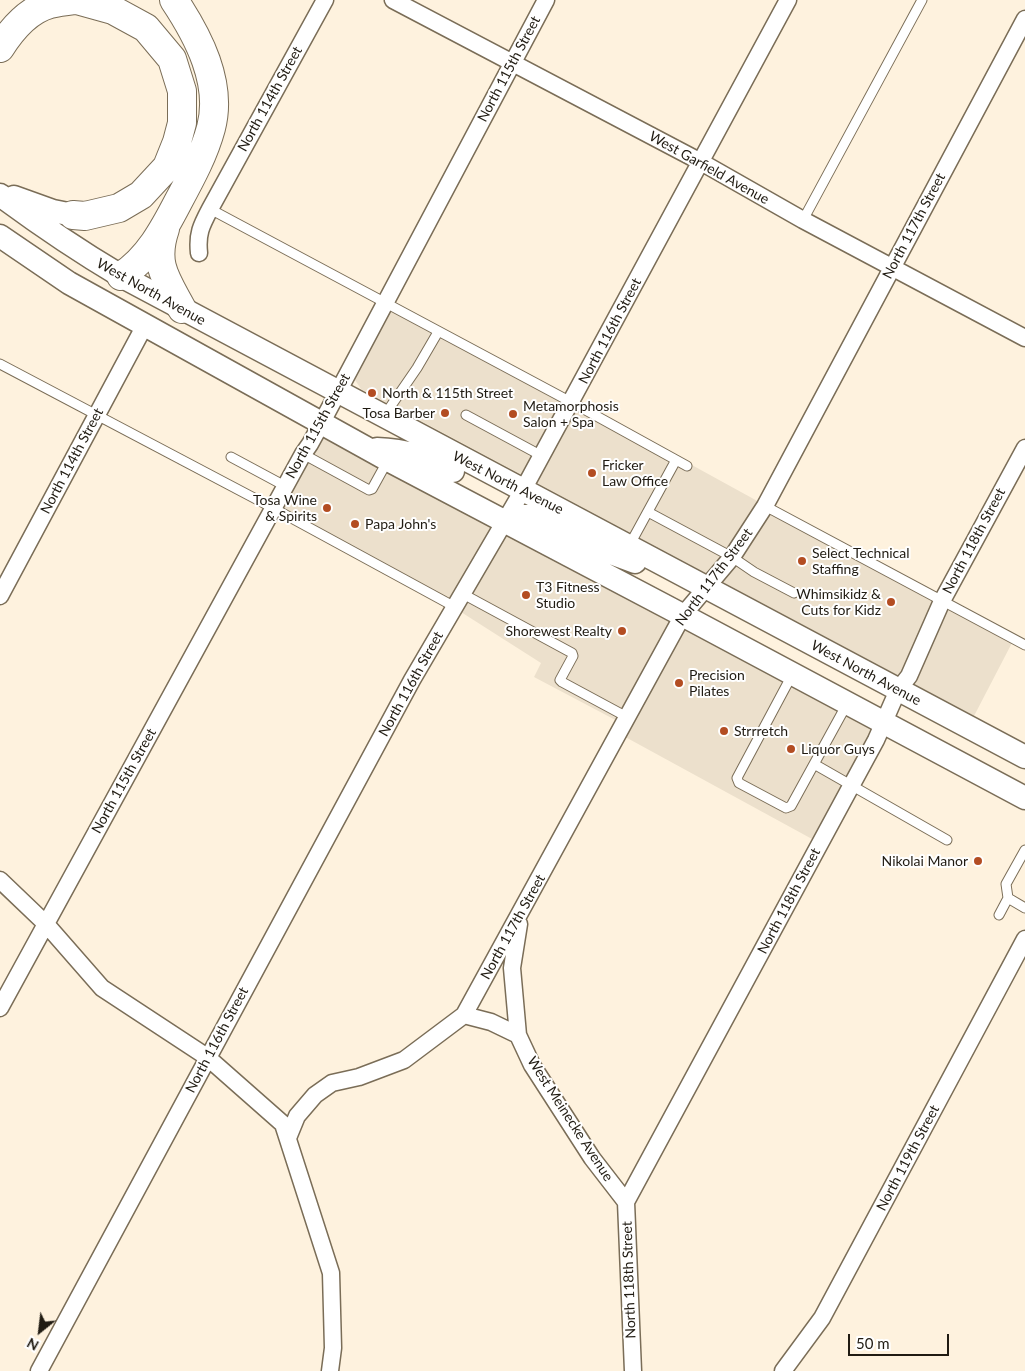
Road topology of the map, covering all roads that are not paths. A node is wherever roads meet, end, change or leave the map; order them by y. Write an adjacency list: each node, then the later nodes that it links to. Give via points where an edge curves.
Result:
1 (75, 0): 9 (highway, via 49,4 26,17 10,32); 14 (highway, via 112,10 146,28 172,59 182,91 182,123 167,167 141,195 119,208 85,216)
2 (174, 0): 16 (highway, via 200,43 206,60 214,114 202,154)
3 (325, 0): 13 (street, North 114th Street)
4 (393, 0): 10 (street, West Garfield Avenue)
5 (546, 0): 10 (street, North 115th Street)
6 (788, 0): 11 (street, North 116th Street)
7 (922, 0): 15 (lane)
8 (1025, 19): 19 (street, North 117th Street)
9 (0, 48)
10 (512, 64): 11 (street, West Garfield Avenue); 22 (street, North 115th Street)
11 (701, 162): 15 (street, West Garfield Avenue); 29 (street, North 116th Street)
12 (0, 194): 14 (main road); 21 (main road, West North Avenue, via 85,255)
13 (210, 209): 18 (street, North 114th Street, via 199,234); 22 (lane)
14 (73, 215)
15 (804, 220): 19 (street, West Garfield Avenue)
16 (167, 225): 21 (highway, via 141,260); 23 (highway, via 160,243 160,257 163,272)
17 (0, 236): 20 (main road)
18 (199, 253)
19 (892, 268): 26 (street, West Garfield Avenue); 44 (street, North 117th Street)
20 (60, 276): 21 (main road, via 102,282); 24 (main road)
21 (121, 276): 23 (main road, West North Avenue)
22 (384, 303): 25 (lane); 28 (street, North 115th Street)
23 (182, 309): 28 (main road, West North Avenue)
24 (145, 325): 30 (street, North 114th Street); 33 (main road)
25 (438, 332): 29 (lane); 32 (lane)
26 (1025, 338)
27 (0, 364): 30 (lane)
28 (337, 392): 32 (main road, West North Avenue); 33 (street, North 115th Street)
29 (571, 402): 37 (street, North 116th Street); 40 (lane)
30 (97, 415): 45 (lane); 53 (street, North 114th Street)
31 (466, 415): 37 (lane)
32 (383, 417): 43 (main road, West North Avenue)
33 (322, 424): 35 (main road); 36 (street, North 115th Street)
34 (1025, 448): 55 (street, North 118th Street)
35 (367, 449): 39 (main road); 43 (main road, via 397,449 430,458 495,492 504,494)
36 (303, 454): 39 (lane, via 369,490); 42 (street, North 115th Street)
37 (542, 456): 43 (street, North 116th Street)
38 (231, 457): 42 (lane)
39 (388, 460): 47 (main road)
40 (676, 460): 41 (lane); 46 (lane)
41 (687, 466)
42 (285, 486): 45 (street, North 115th Street)
43 (523, 490): 47 (street, North 116th Street); 48 (main road, West North Avenue)
44 (765, 506): 49 (street, North 117th Street); 55 (lane)
45 (273, 508): 54 (lane); 74 (street, North 115th Street)
46 (648, 512): 48 (lane); 49 (lane)
47 (506, 521): 50 (main road, via 518,516 537,516 600,549 633,562); 54 (street, North 116th Street); 56 (main road)
48 (629, 546): 50 (main road, West North Avenue)
49 (732, 557): 51 (street, North 117th Street); 52 (lane)
50 (665, 565): 51 (main road, West North Avenue)
51 (706, 588): 56 (street, North 117th Street); 59 (main road, West North Avenue)
52 (794, 593)
53 (0, 596)
54 (459, 601): 61 (lane, via 572,653 560,680); 79 (street, North 116th Street, via 412,680)
55 (942, 601): 57 (lane); 59 (street, North 118th Street, via 909,676)
56 (683, 615): 58 (main road); 61 (street, North 117th Street)
57 (1025, 645)
58 (792, 674): 60 (main road); 64 (lane, via 737,778 739,783 786,808 791,806)
59 (898, 690): 62 (street, North 118th Street); 63 (main road, West North Avenue)
60 (847, 703): 62 (main road); 64 (lane)
61 (627, 718): 72 (street, North 117th Street)
62 (884, 723): 65 (street, North 118th Street); 66 (main road)
63 (1025, 757)
64 (814, 764): 65 (lane)
65 (852, 785): 67 (lane); 81 (street, North 118th Street)
66 (1025, 798)
67 (947, 840)
68 (1025, 850): 70 (lane, via 1006,884)
69 (0, 880): 74 (street)
70 (1008, 898): 71 (lane); 73 (lane)
71 (1025, 908)
72 (520, 915): 77 (street, North 117th Street); 78 (street, West Meinecke Avenue, via 512,968)
73 (999, 915)
74 (46, 924): 76 (street, North 115th Street); 79 (street, via 102,988)
75 (1025, 939): 85 (street, North 119th Street, via 822,1318)
76 (0, 1008)
77 (464, 1016): 78 (street, via 491,1022); 80 (street, North 117th Street, via 404,1060 360,1077 332,1082 315,1095 297,1116)
78 (518, 1035): 81 (street, West Meinecke Avenue, via 532,1065 592,1158)
79 (207, 1057): 80 (street, via 283,1124); 82 (street, North 116th Street)
80 (288, 1138): 83 (street, via 331,1273 333,1348)
81 (626, 1202): 84 (street, North 118th Street)
82 (39, 1371)
83 (330, 1371)
84 (633, 1371)
85 (783, 1371)

